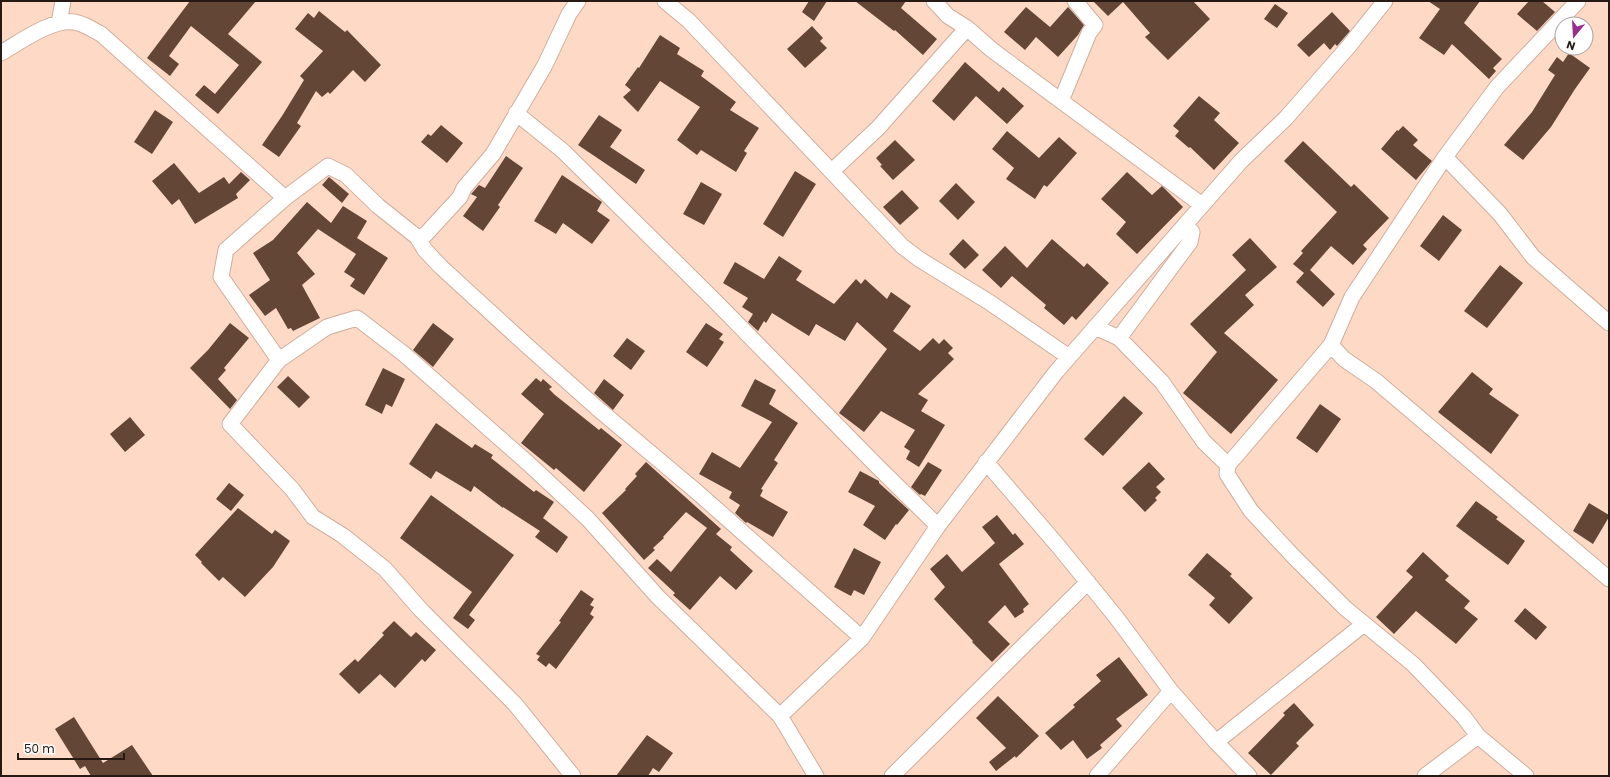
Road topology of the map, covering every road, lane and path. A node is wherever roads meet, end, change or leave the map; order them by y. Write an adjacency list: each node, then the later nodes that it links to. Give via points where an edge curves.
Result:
1 (64, 1): 8 (street)
2 (578, 1): 12 (street, via 569,14 545,65)
3 (665, 1): 14 (street, via 689,21)
4 (934, 1): 9 (street, via 948,16)
5 (1075, 1): 11 (street, via 1095,25 1089,33)
6 (1385, 1): 16 (street, via 1286,118 1242,160)
7 (1578, 1): 13 (street, via 1497,87)
8 (59, 23): 10 (street, via 40,30); 15 (street, via 77,22 101,34)
9 (967, 28): 11 (street, via 992,50); 14 (street, via 878,128)
10 (1, 53)
11 (1061, 101): 16 (street)
12 (516, 113): 18 (street, via 492,154 464,188 460,197 425,235); 27 (street, via 574,162)
13 (1445, 157): 19 (street, via 1500,214 1533,257); 22 (street, via 1352,297)
14 (832, 171): 23 (street, via 902,246)
15 (285, 198): 18 (street, via 328,166 346,175 378,206); 24 (street, via 226,250 221,277)
16 (1202, 205): 17 (street)
17 (1186, 224): 20 (street); 21 (street, via 1192,232 1190,242)
18 (417, 236): 31 (street, via 441,267 524,343)
19 (1609, 323)
20 (1095, 327): 21 (street); 23 (street)
21 (1120, 338): 26 (street, via 1162,382 1204,442)
22 (1331, 344): 26 (street); 28 (street, via 1344,359 1376,381)
23 (1068, 357): 25 (street)
24 (279, 360): 33 (street, via 327,327 357,318 404,354 529,464 582,514 658,597); 36 (street, via 230,424 292,489 313,517 342,535 385,569 421,610 515,704)
25 (986, 462): 27 (street); 29 (street)
26 (1228, 465): 30 (street, via 1227,474 1251,511 1345,608)
27 (938, 526): 31 (street)
28 (1609, 579)
29 (1088, 582): 32 (street); 38 (street)
30 (1364, 624): 34 (street, via 1412,664 1464,717); 35 (street)
31 (862, 638): 33 (street)
32 (1171, 692): 35 (street); 39 (street)
33 (780, 716): 37 (street)
34 (1478, 736): 41 (street); 42 (street)
35 (1216, 742): 40 (street)
36 (573, 776)
37 (816, 776)
38 (892, 776)
39 (1097, 776)
40 (1250, 776)
41 (1425, 776)
42 (1526, 776)

